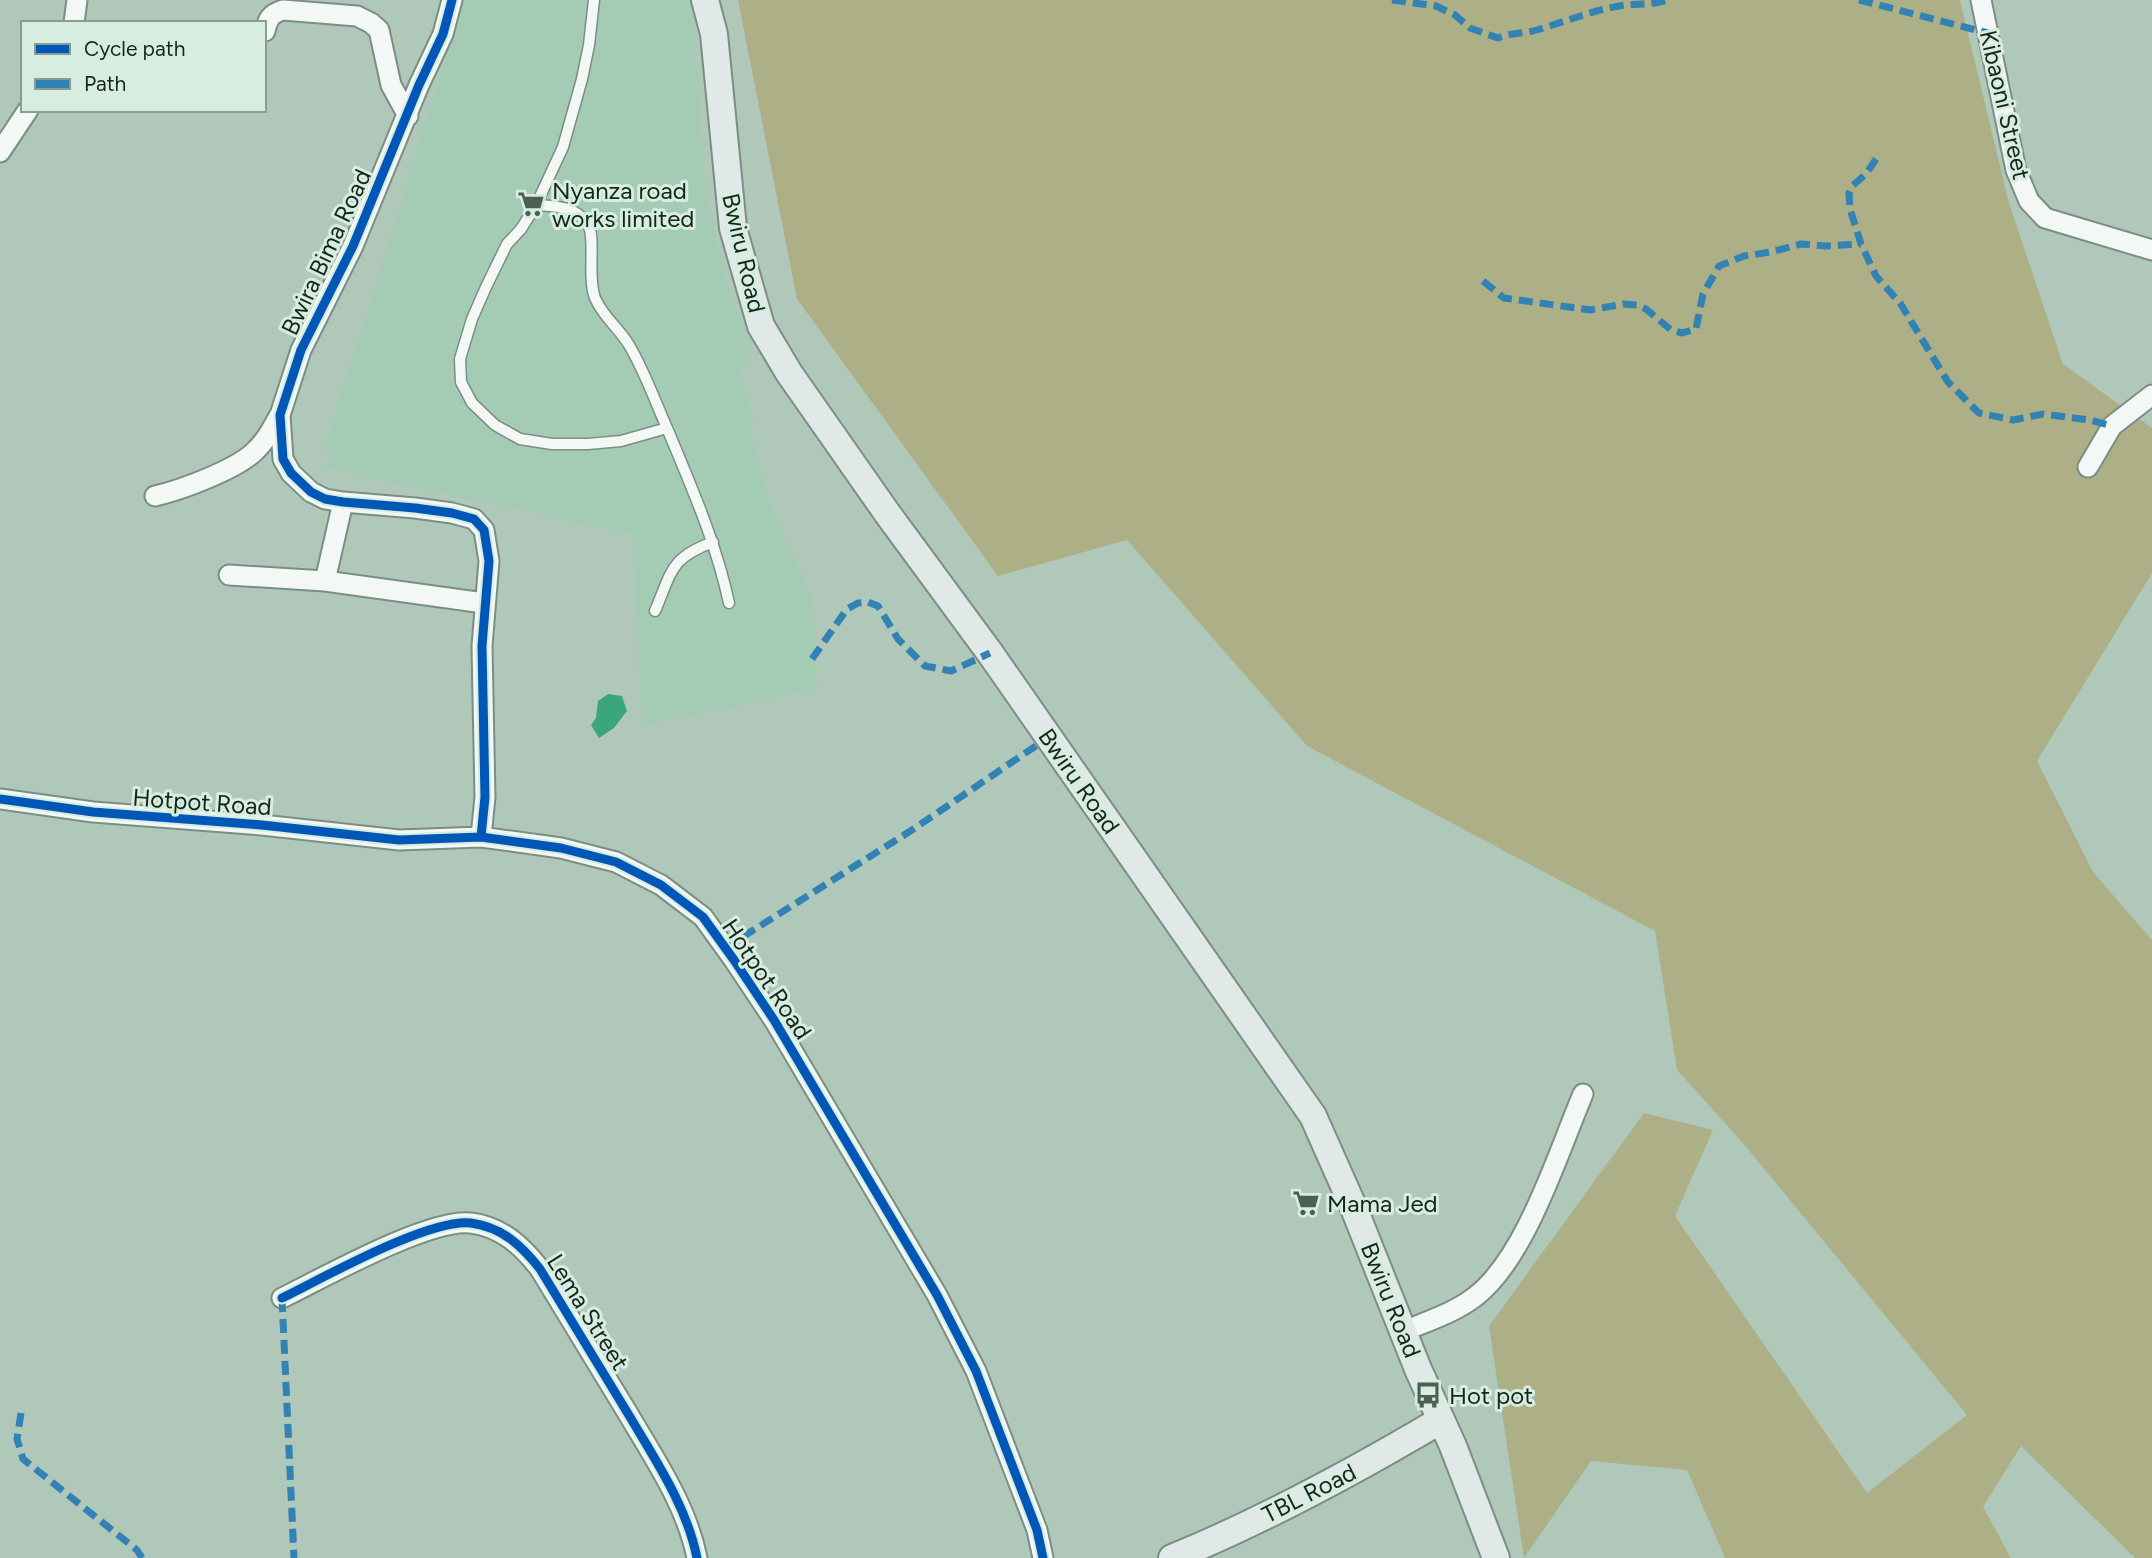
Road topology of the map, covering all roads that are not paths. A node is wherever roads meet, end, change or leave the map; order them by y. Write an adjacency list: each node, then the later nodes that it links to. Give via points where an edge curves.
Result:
1 (77, 0): 6 (street)
2 (452, 0): 9 (street, Bwira Bima Road, via 443,34)
3 (594, 0): 11 (lane, via 590,45 563,148)
4 (705, 0): 29 (main road, Bwiru Road, via 713,34 733,228 761,326 789,373 1313,1116)
5 (1981, 0): 12 (street, Kibaoni Street, via 2017,170 2029,201 2045,218)
6 (74, 21)
7 (266, 27): 9 (street, via 268,19 283,10 357,16 372,23 379,30 391,85)
8 (27, 112): 10 (street)
9 (408, 116): 14 (street, Bwira Bima Road, via 353,246 301,350)
10 (0, 152)
11 (536, 205): 15 (lane, via 563,206 581,215 591,228 590,279 595,297 629,344); 15 (lane, via 507,244 472,320 460,359 461,382 472,403 495,425 520,439 552,444 621,441)
12 (2152, 250)
13 (2152, 395): 16 (street, via 2112,426)
14 (279, 415): 17 (street, via 264,443 252,454 206,479); 18 (street, Bwira Bima Road, via 283,459 290,473 311,492)
15 (667, 428): 19 (lane)
16 (2088, 467)
17 (155, 496)
18 (343, 502): 21 (street); 22 (street, Bwira Bima Road, via 474,519 487,542)
19 (713, 542): 23 (lane); 24 (lane, via 679,559)
20 (229, 575): 21 (street)
21 (325, 581): 22 (street)
22 (484, 603): 26 (street, Bwira Bima Road)
23 (729, 603)
24 (655, 611)
25 (0, 799): 26 (street, Hotpot Road, via 93,812 399,839)
26 (481, 837): 32 (street, Hotpot Road, via 561,848 616,862 661,885 703,918 774,1020 937,1295 976,1371 1037,1530)
27 (1583, 1094): 29 (street, via 1531,1218 1495,1277 1475,1297)
28 (282, 1298): 31 (street, Lema Street, via 389,1245 442,1226 470,1223 508,1237 524,1248 540,1269 656,1460 676,1498)
29 (1404, 1331): 30 (main road, Bwiru Road)
30 (1441, 1420): 33 (main road, TBL Road, via 1356,1470); 34 (main road, Bwiru Road)
31 (697, 1558)
32 (1043, 1558)
33 (1172, 1558)
34 (1496, 1558)

